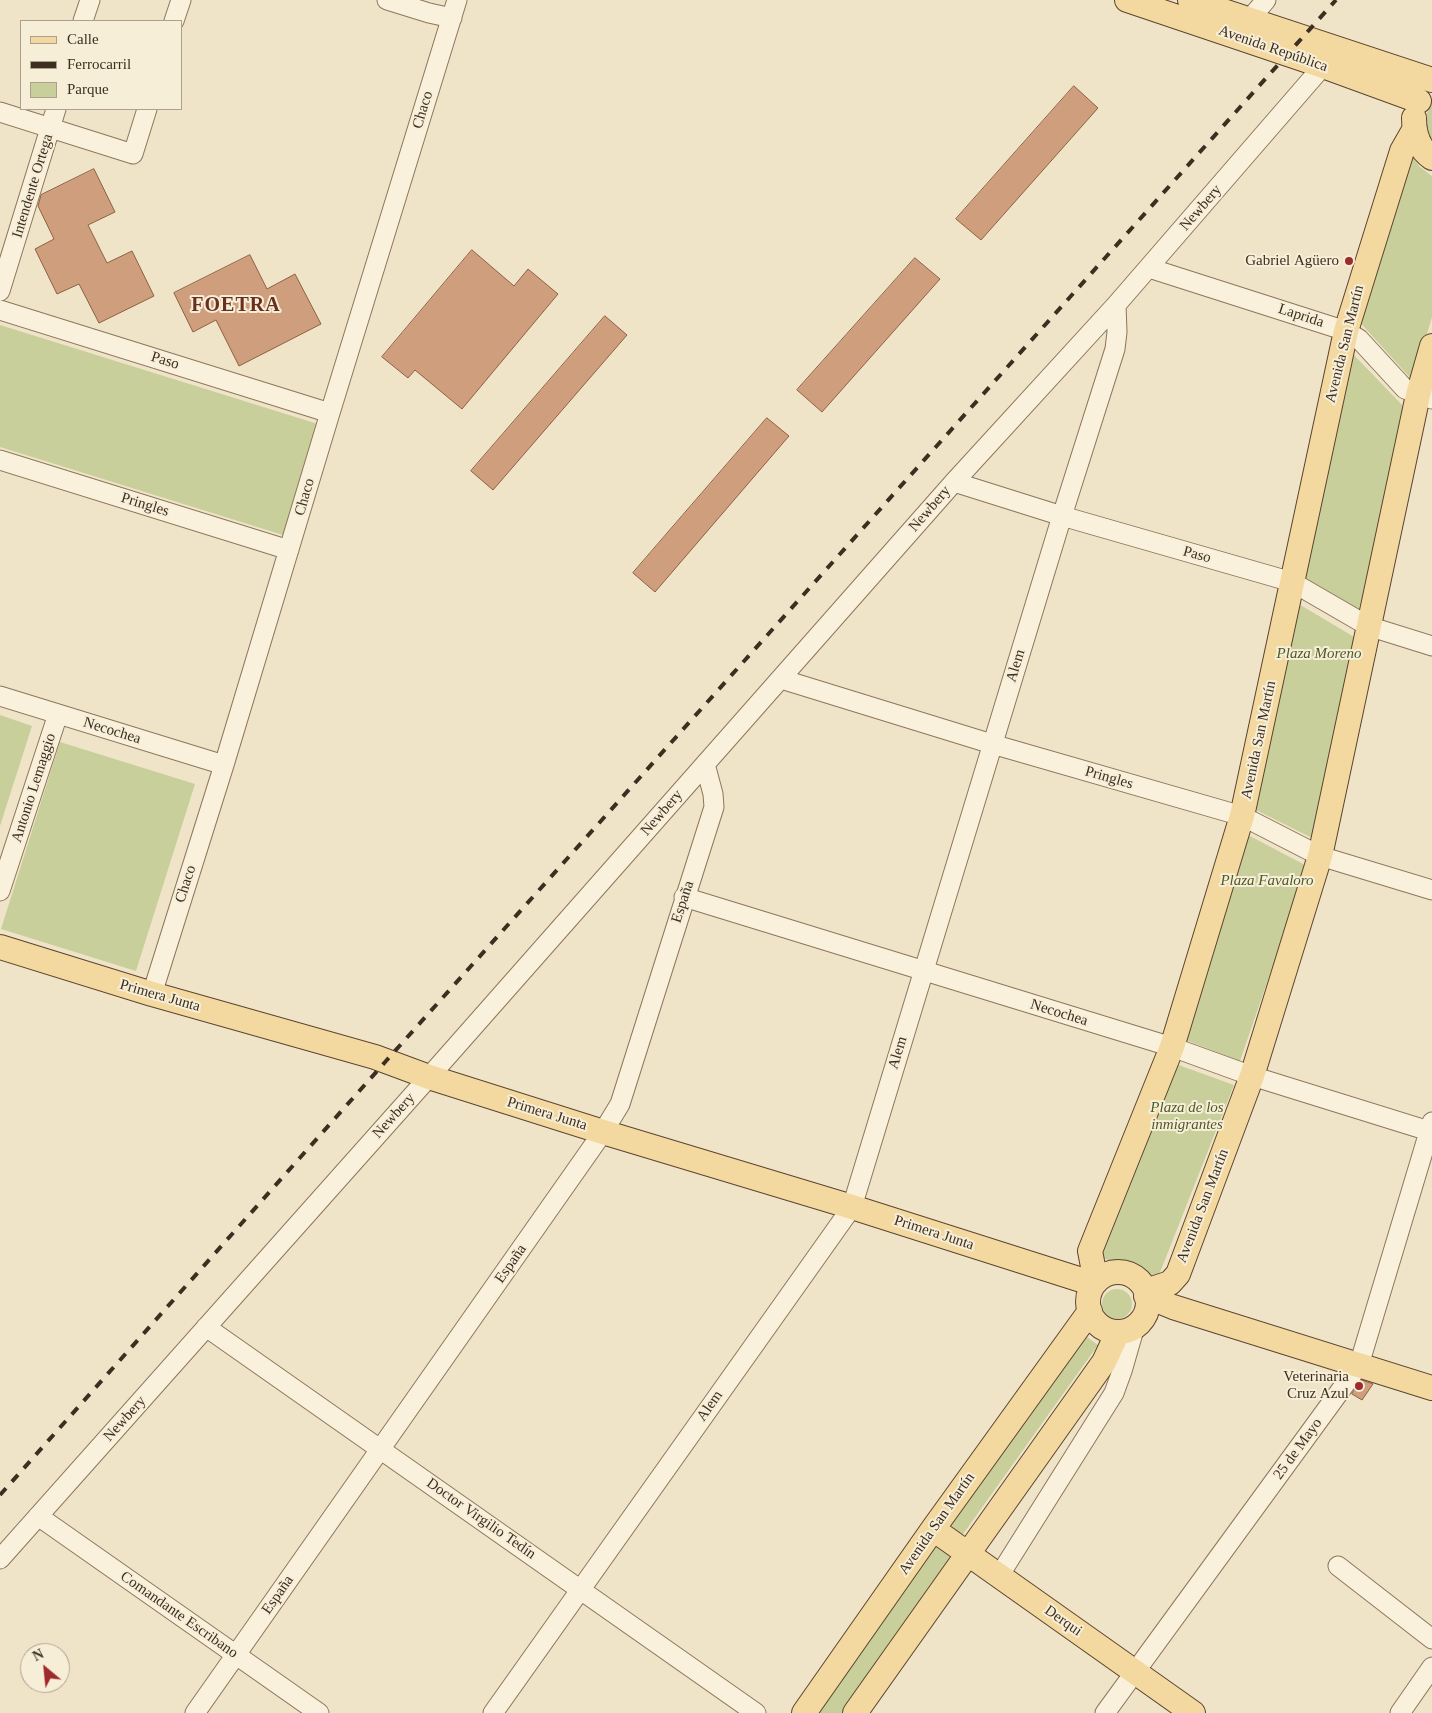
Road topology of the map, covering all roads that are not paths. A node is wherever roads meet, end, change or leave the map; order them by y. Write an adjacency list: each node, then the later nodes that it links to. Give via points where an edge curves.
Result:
1 (90, 0): 8 (street)
2 (181, 0): 9 (street)
3 (387, 0): 7 (street, via 429,14)
4 (1190, 0): 10 (main road, Avenida República)
5 (1266, 0): 10 (street)
6 (1136, 1): 11 (main road, Avenida República)
7 (454, 9): 27 (street, Chaco)
8 (83, 20)
9 (174, 20)
10 (1249, 20): 12 (main road, Avenida República)
11 (1323, 66): 13 (main road, Avenida República); 20 (street, Newbery)
12 (1432, 80)
13 (1426, 93): 18 (main road, via 1414,114)
14 (56, 110): 17 (street, Intendente Ortega)
15 (147, 110): 17 (street, via 133,154)
16 (0, 112): 17 (street)
17 (50, 128): 21 (street, Intendente Ortega)
18 (1414, 130): 19 (main road, via 1419,144); 24 (main road, Avenida San Martín, via 1402,151)
19 (1432, 158)
20 (1149, 268): 22 (street, Newbery); 24 (street, Laprida)
21 (0, 291)
22 (1116, 305): 29 (street, Newbery); 30 (street, Alem, via 1115,349)
23 (0, 310): 27 (street, Paso)
24 (1346, 331): 26 (street, Laprida, via 1359,338 1405,389); 32 (main road, Avenida San Martín)
25 (1432, 346): 26 (main road, Avenida San Martín)
26 (1425, 397): 33 (main road, Avenida San Martín)
27 (330, 413): 31 (street, Chaco)
28 (0, 460): 31 (street, Pringles)
29 (954, 482): 30 (street, Paso); 35 (street, Newbery)
30 (1062, 516): 32 (street, Paso); 38 (street, Alem)
31 (289, 550): 40 (street, Chaco)
32 (1292, 582): 33 (street, Paso); 41 (main road, Avenida San Martín)
33 (1368, 626): 34 (street, Paso); 42 (main road, Avenida San Martín)
34 (1432, 646)
35 (781, 679): 38 (street, Pringles); 39 (street, Newbery)
36 (0, 696): 37 (street, Necochea)
37 (58, 714): 40 (street, Necochea); 44 (street, Antonio Lemaggio)
38 (992, 744): 41 (street, Pringles); 47 (street, Alem)
39 (705, 764): 45 (street, España, via 714,807); 51 (street, Newbery)
40 (224, 765): 48 (street, Chaco)
41 (1242, 816): 42 (street, Pringles); 49 (main road, Avenida San Martín)
42 (1320, 856): 43 (street, Pringles); 50 (main road, Avenida San Martín)
43 (1432, 890)
44 (0, 891)
45 (684, 897): 47 (street, Necochea); 53 (street, España, via 620,1104)
46 (0, 947): 48 (main road, Primera Junta)
47 (923, 972): 49 (street, Necochea); 54 (street, Alem)
48 (152, 994): 51 (main road, Primera Junta, via 370,1056)
49 (1172, 1047): 50 (street, Necochea); 55 (main road, Avenida San Martín, via 1090,1251)
50 (1252, 1076): 52 (street, Necochea); 56 (main road, Avenida San Martín, via 1178,1274 1170,1283)
51 (429, 1077): 53 (main road, Primera Junta); 60 (street, Newbery)
52 (1431, 1129): 61 (street, 25 de Mayo)
53 (603, 1132): 54 (main road, Primera Junta); 63 (street, España)
54 (852, 1207): 55 (main road, Primera Junta); 70 (street, Alem)
55 (1095, 1283): 56 (main road, via 1117,1272 1134,1278); 58 (main road, via 1088,1300)
56 (1146, 1294): 57 (main road); 59 (main road, via 1146,1311)
57 (1173, 1308): 59 (main road); 61 (main road)
58 (1090, 1311): 59 (main road, via 1102,1328); 65 (main road, Avenida San Martín)
59 (1131, 1326): 66 (main road); 69 (street, via 1114,1393)
60 (206, 1327): 63 (street, Doctor Virgilio Tedín); 64 (street, Newbery)
61 (1359, 1365): 62 (main road); 74 (street, 25 de Mayo)
62 (1432, 1388)
63 (382, 1449): 70 (street, Doctor Virgilio Tedín); 72 (street, España)
64 (38, 1516): 67 (street, Newbery); 72 (street, Comandante Escribano)
65 (933, 1529): 66 (main road, Derqui); 79 (main road, Avenida San Martín)
66 (967, 1553): 69 (main road, Derqui); 80 (main road)
67 (0, 1559)
68 (1338, 1566): 71 (street)
69 (999, 1576): 74 (main road, Derqui)
70 (580, 1589): 77 (street, Alem); 78 (street, Doctor Virgilio Tedín)
71 (1432, 1639)
72 (236, 1655): 75 (street, España); 76 (street, Comandante Escribano)
73 (1432, 1667): 83 (street)
74 (1134, 1672): 81 (street, 25 de Mayo); 82 (main road, Derqui)
75 (195, 1713)
76 (319, 1713)
77 (493, 1713)
78 (756, 1713)
79 (804, 1713)
80 (855, 1713)
81 (1105, 1713)
82 (1192, 1713)
83 (1400, 1713)

